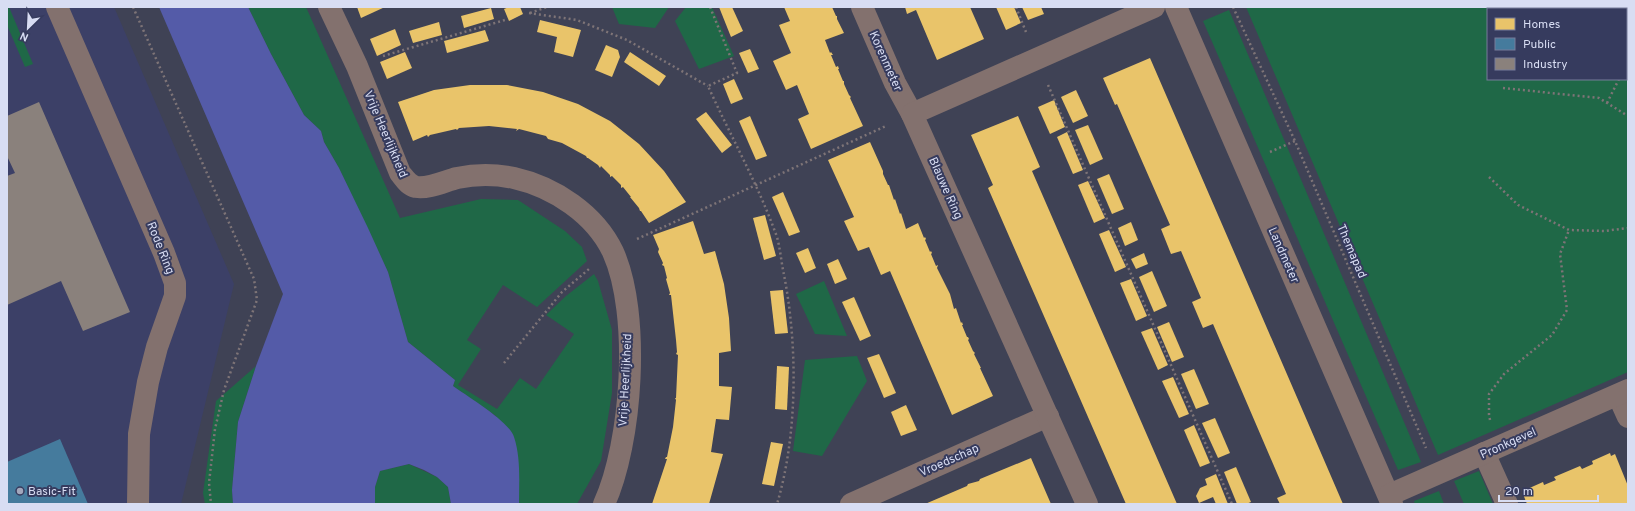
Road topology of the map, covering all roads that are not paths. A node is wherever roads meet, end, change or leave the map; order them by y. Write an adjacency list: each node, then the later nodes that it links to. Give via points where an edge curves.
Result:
1 (57, 7): 12 (street, Rode Ring, via 175,282 175,296 157,347 143,410 139,434)
2 (329, 7): 13 (street, Vrije Heerlijkheid, via 400,173 407,183 416,187 484,175 515,179 551,191 580,209 599,229 612,251 622,275 627,312 628,390 618,460)
3 (862, 7): 6 (street, Korenmeter, via 895,83)
4 (1154, 7): 6 (street)
5 (1176, 7): 11 (street, Landmeter)
6 (912, 114): 8 (street, Blauwe Ring)
7 (1623, 392): 9 (street); 10 (street, Pronkgevel)
8 (1048, 416): 14 (street, Vroedschap); 15 (street, Blauwe Ring)
9 (1628, 417)
10 (1492, 450): 11 (street, Pronkgevel, via 1437,473); 16 (street)
11 (1391, 500)
12 (138, 504)
13 (604, 504)
14 (851, 504)
15 (1086, 504)
16 (1507, 504)

